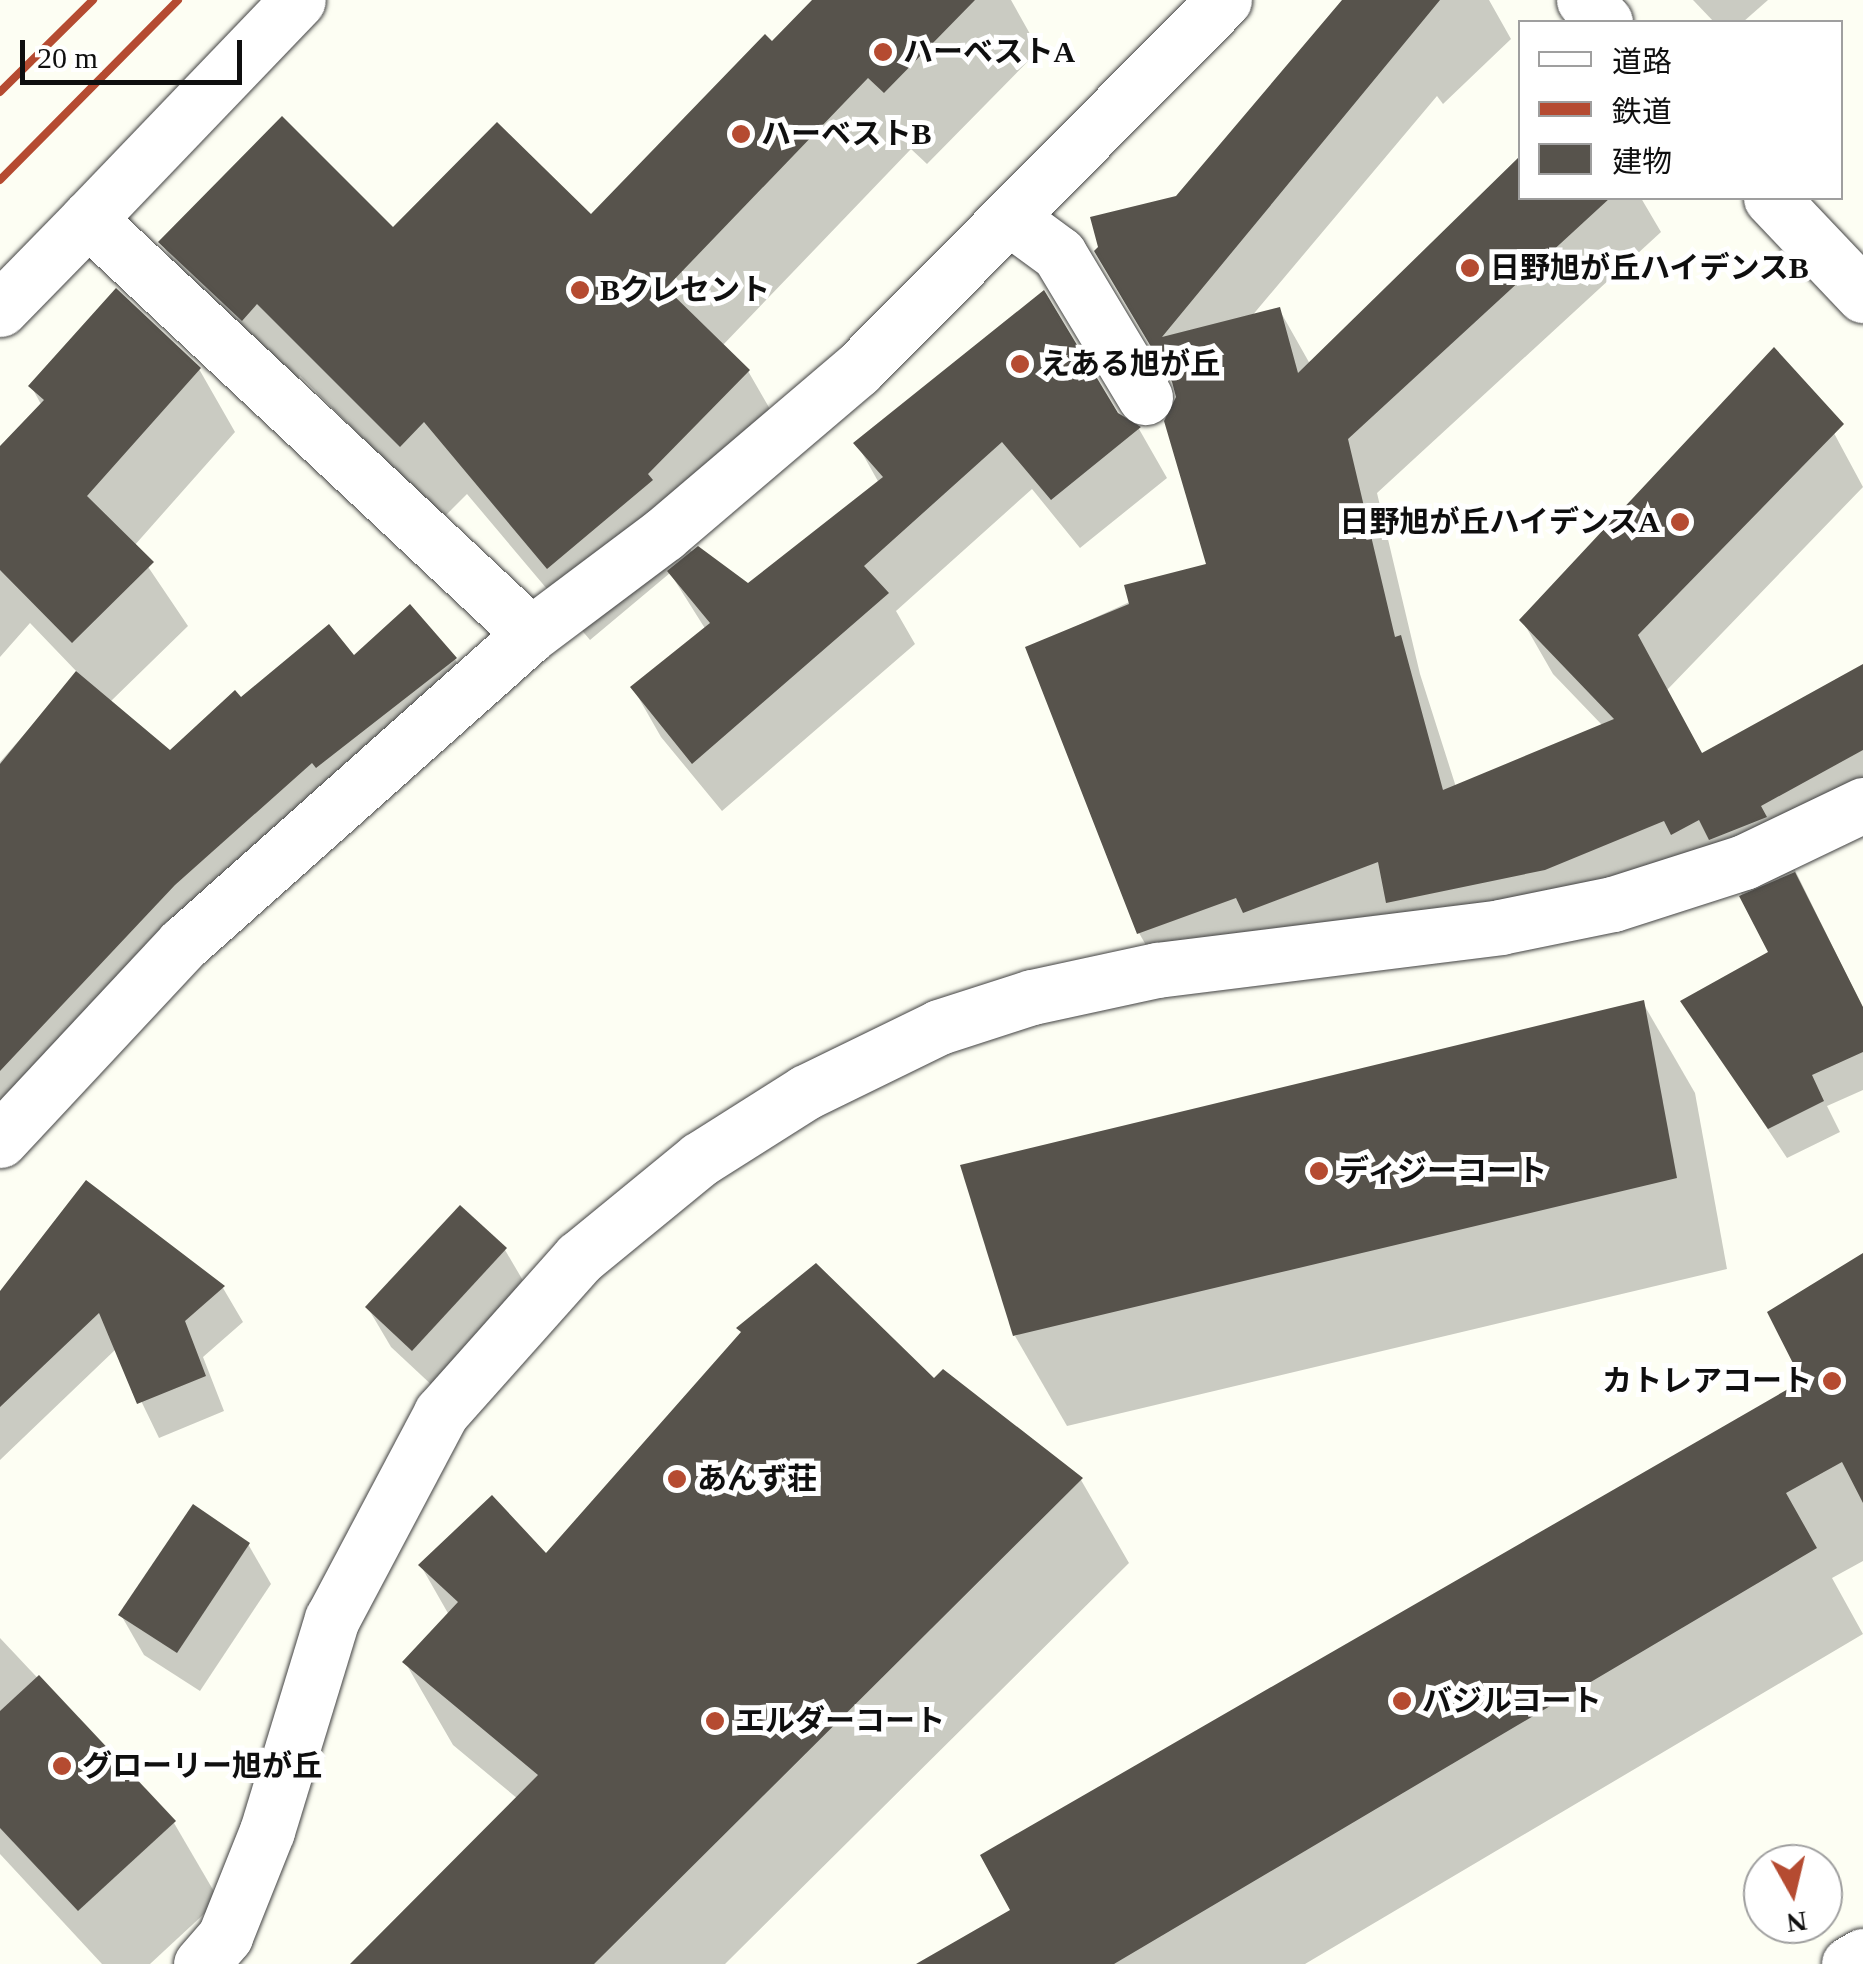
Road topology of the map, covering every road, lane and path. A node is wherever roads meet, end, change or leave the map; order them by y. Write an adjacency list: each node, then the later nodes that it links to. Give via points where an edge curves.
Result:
1 (298, 0): 6 (street)
2 (1224, 0): 7 (street)
3 (1584, 0): 4 (street)
4 (1603, 20)
5 (1773, 200): 8 (street)
6 (88, 218): 9 (street); 11 (street)
7 (1010, 218): 10 (street, via 1059,254); 11 (street, via 857,370 664,534)
8 (1863, 295)
9 (0, 309)
10 (1146, 397)
11 (532, 634): 13 (street, via 184,944)
12 (1863, 805): 15 (street, via 1744,862 1614,904 1500,927 1156,970 1032,997 922,1036 806,1092 700,1158 579,1258 440,1413 332,1619 267,1831 224,1936)
13 (0, 1140)
14 (1863, 1956): 16 (street)
15 (201, 1964)
16 (1849, 1964)

